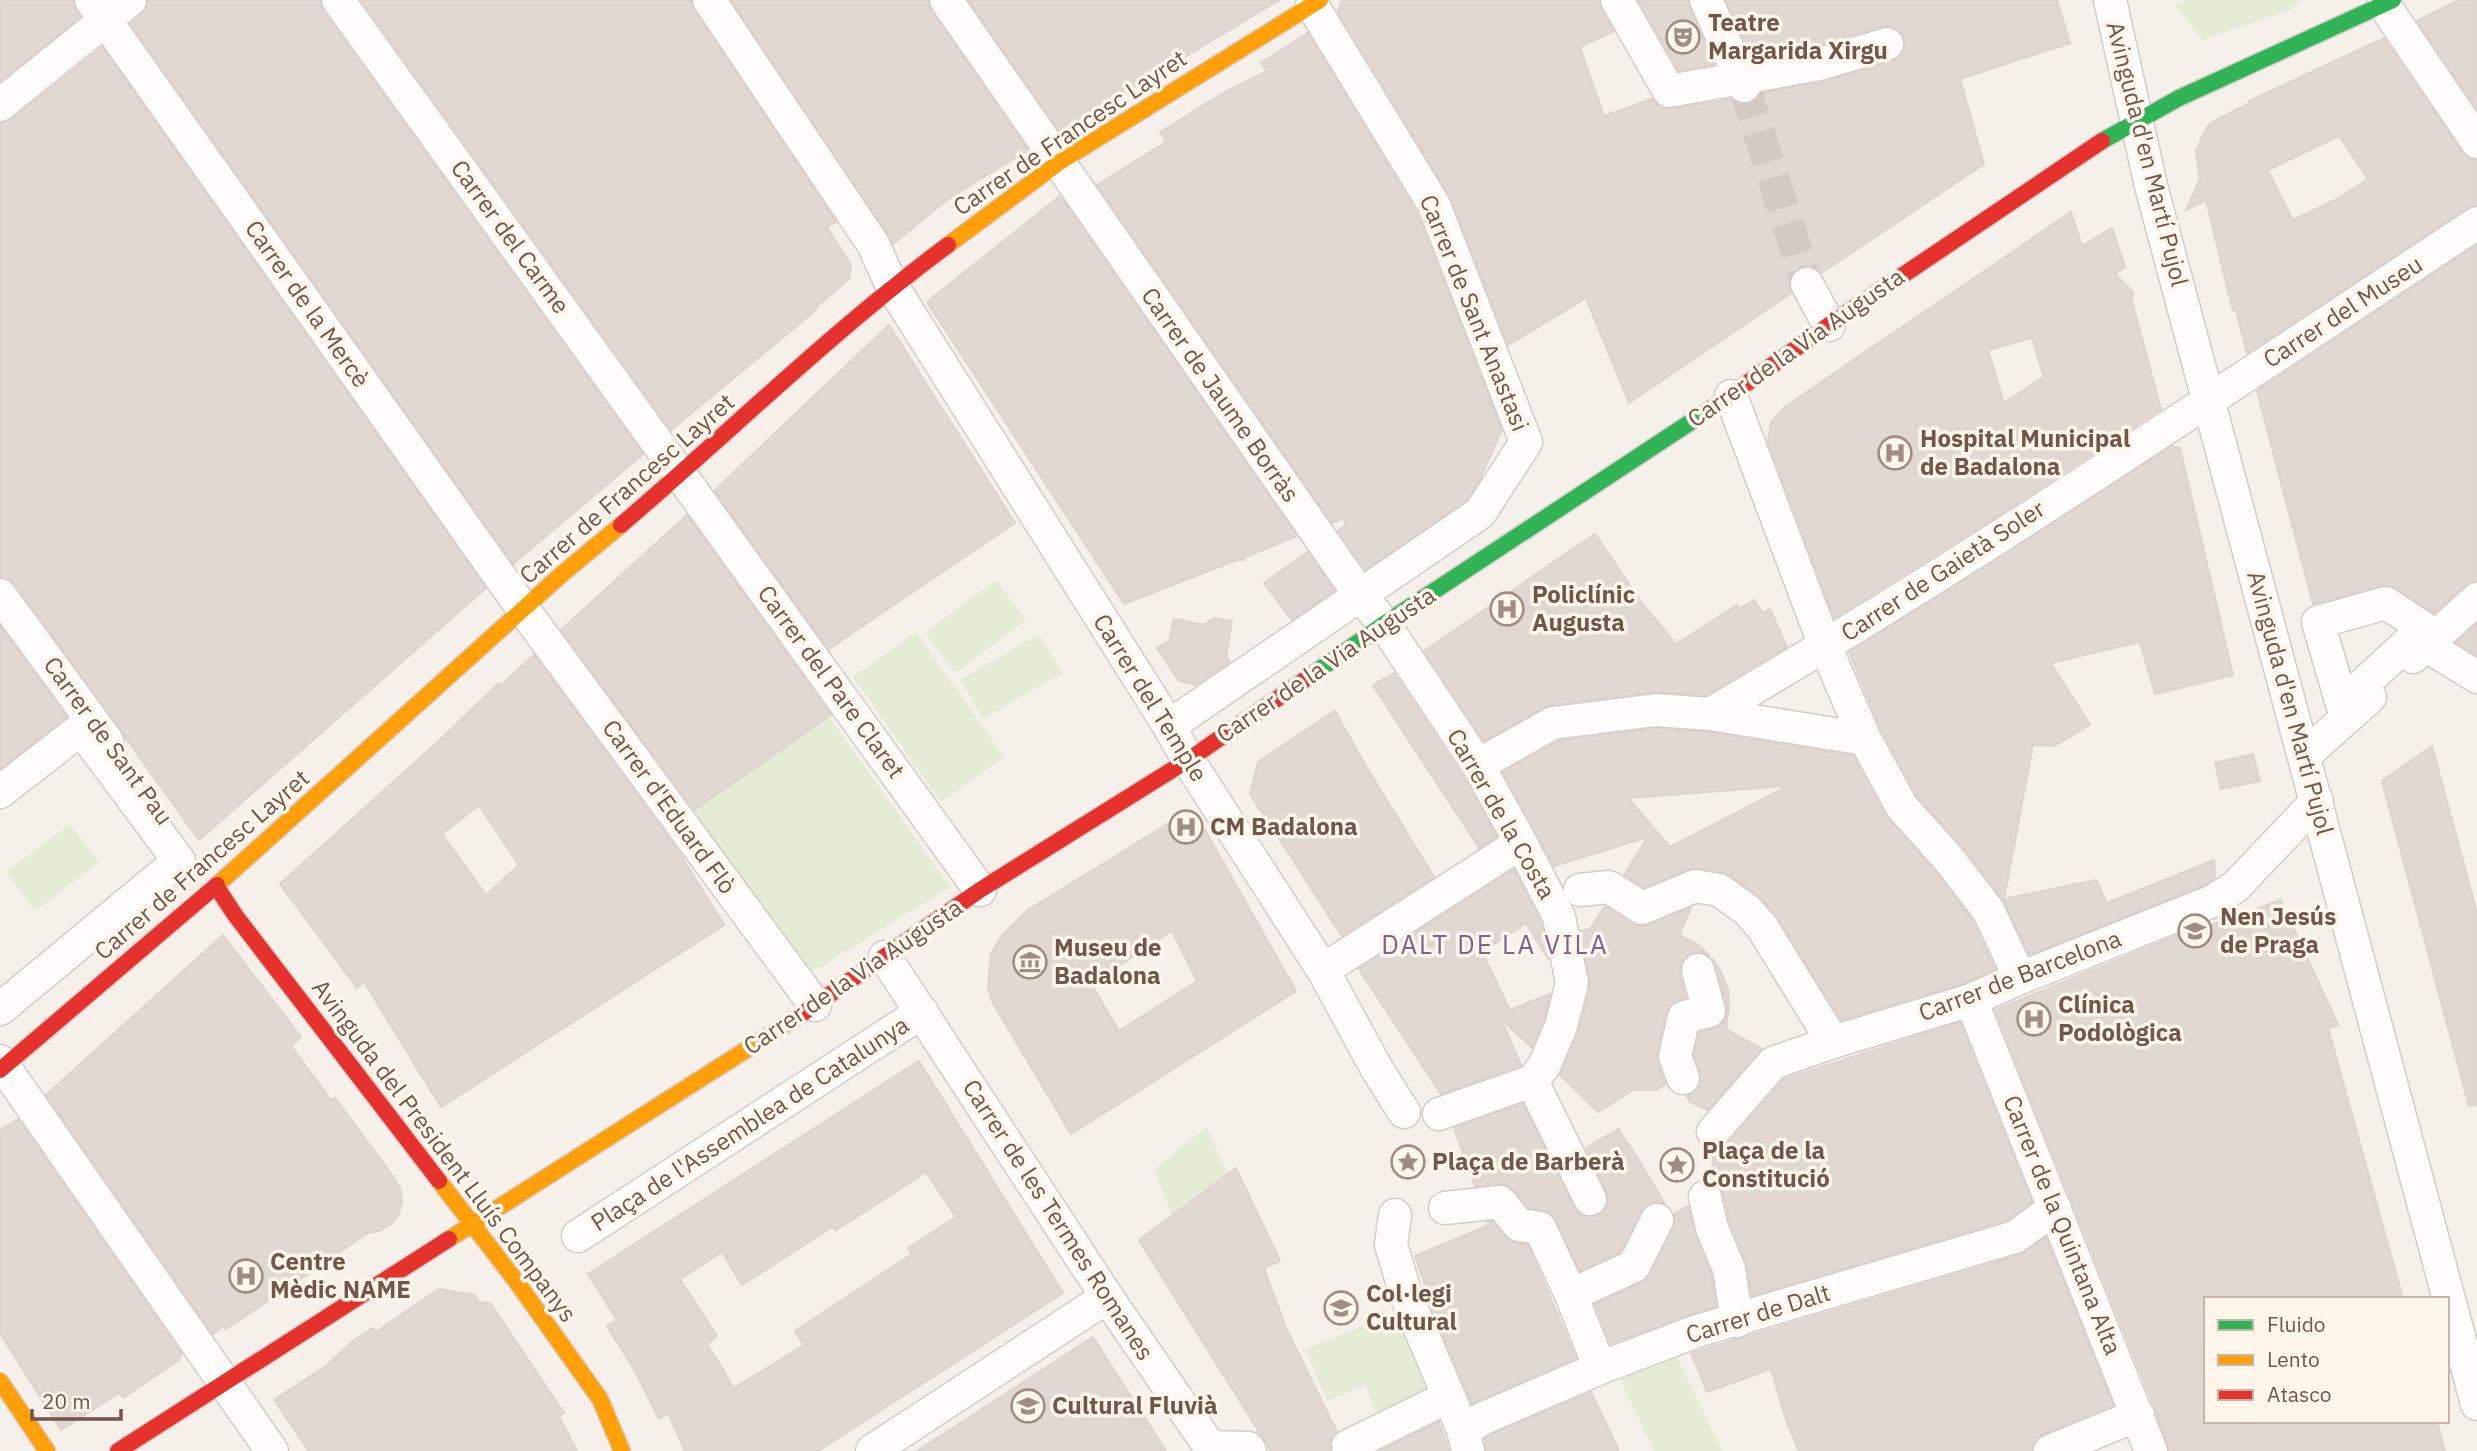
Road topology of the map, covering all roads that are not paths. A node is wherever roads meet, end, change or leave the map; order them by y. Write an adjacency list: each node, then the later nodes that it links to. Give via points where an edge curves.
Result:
1 (130, 0): 10 (street)
2 (338, 0): 24 (street, Carrer del Carme)
3 (709, 0): 19 (street, Carrer del Temple, via 873,244)
4 (946, 0): 16 (street, Carrer de Jaume Borràs)
5 (1617, 0): 12 (street, via 1669,91)
6 (1706, 0): 12 (street)
7 (2110, 0): 14 (street, Avinguda d'en Martí Pujol)
8 (1316, 2): 16 (main road, Carrer de Francesc Layret); 23 (street, Carrer de Sant Anastasi, via 1434,205)
9 (2388, 2): 14 (main road, Carrer de la Via Augusta); 15 (street)
10 (98, 10): 13 (street); 28 (street, Carrer de la Mercè)
11 (1886, 44): 12 (street)
12 (1742, 83)
13 (0, 105)
14 (2137, 120): 20 (main road, Carrer de la Via Augusta, via 2090,147); 22 (street, Avinguda d'en Martí Pujol)
15 (2477, 142)
16 (1058, 163): 19 (main road, Carrer de Francesc Layret); 25 (street, Carrer de Jaume Borràs)
17 (2477, 223): 22 (street, Carrer del Museu)
18 (1807, 284): 20 (street)
19 (892, 286): 24 (main road, Carrer de Francesc Layret); 34 (street, Carrer del Temple)
20 (1829, 325): 21 (main road, Carrer de la Via Augusta)
21 (1731, 396): 29 (main road, Carrer de la Via Augusta); 31 (street)
22 (2209, 400): 31 (street, Carrer de Gaietà Soler); 36 (street, Avinguda d'en Martí Pujol)
23 (1526, 442): 25 (street, Carrer de la Via Augusta, via 1480,513)
24 (681, 474): 28 (main road, Carrer de Francesc Layret); 43 (street, Carrer del Pare Claret)
25 (1360, 595): 29 (street, Carrer de Jaume Borràs); 34 (street, Carrer de la Via Augusta)
26 (0, 596): 42 (street, Carrer de Sant Pau)
27 (2477, 599): 30 (street)
28 (523, 609): 42 (main road, Carrer de Francesc Layret); 50 (street, Carrer d'Eduard Flò)
29 (1384, 624): 37 (main road, Carrer de la Via Augusta); 38 (street, Carrer de la Costa)
30 (2427, 646): 32 (street); 36 (street)
31 (1824, 654): 33 (street, Carrer de Gaietà Soler); 35 (street)
32 (2477, 677)
33 (1710, 714): 35 (street); 38 (street, via 1656,710 1553,723)
34 (1169, 726): 37 (street, Carrer del Temple)
35 (1865, 739): 48 (street, via 1902,807 1988,911)
36 (2305, 755): 40 (street, Avinguda d'en Martí Pujol)
37 (1188, 760): 43 (main road, Carrer de la Via Augusta); 46 (street, Carrer del Temple)
38 (1478, 765): 41 (street, Carrer de la Costa)
39 (0, 792): 51 (street, via 81,729 179,861)
40 (2317, 801): 48 (street, Carrer de Barcelona, via 2235,887 2213,901); 70 (street, Avinguda d'en Martí Pujol)
41 (1516, 846): 46 (street); 56 (street, Carrer de la Costa, via 1559,918 1573,983 1545,1066)
42 (216, 886): 54 (main road, Carrer de Francesc Layret); 66 (main road, Avinguda del President Lluís Companys)
43 (980, 890): 45 (main road, Carrer de la Via Augusta)
44 (1580, 890): 53 (street, via 1609,887 1642,908 1695,886 1719,890 1762,927)
45 (885, 957): 50 (main road, Carrer de la Via Augusta); 52 (street, Carrer de les Termes Romanes)
46 (1323, 970): 57 (street, Carrer del Temple)
47 (1698, 970): 55 (street, via 1709,1011 1685,1017 1675,1055)
48 (2020, 978): 49 (street, Carrer de Barcelona)
49 (1971, 1000): 53 (street, Carrer de Barcelona); 62 (street, Carrer de la Quintana Alta)
50 (815, 1005): 66 (main road, Carrer de la Via Augusta)
51 (0, 1009)
52 (922, 1013): 67 (street, Plaça de l'Assemblea de Catalunya); 69 (street, Carrer de les Termes Romanes)
53 (1833, 1042): 59 (street, Carrer de Barcelona, via 1773,1063)
54 (1, 1066): 75 (street)
55 (1683, 1078)
56 (1532, 1081): 58 (street); 61 (street)
57 (1404, 1112)
58 (1439, 1114)
59 (1713, 1132)
60 (1705, 1197): 72 (street, via 1729,1269)
61 (1590, 1199)
62 (2056, 1208): 72 (street, Carrer de Dalt, via 2015,1237); 78 (street, Carrer de la Quintana Alta)
63 (1445, 1209): 68 (street, via 1500,1202 1519,1225 1540,1228)
64 (1395, 1215): 76 (street, via 1391,1245 1407,1298)
65 (1657, 1220): 68 (street, via 1634,1266)
66 (473, 1223): 75 (main road, Carrer de la Via Augusta); 84 (main road, Avinguda del President Lluís Companys, via 600,1399)
67 (578, 1236)
68 (1571, 1295): 73 (street)
69 (1107, 1297): 85 (street); 86 (street, Carrer de les Termes Romanes, via 1210,1447)
70 (2449, 1297)
71 (2449, 1298): 77 (street, Avinguda d'en Martí Pujol)
72 (1737, 1321): 73 (street, Carrer de Dalt, via 1697,1331)
73 (1600, 1368): 79 (street, Carrer de Dalt, via 1484,1418)
74 (0, 1381): 81 (main road)
75 (223, 1382): 82 (main road, Carrer de la Via Augusta); 83 (street)
76 (1448, 1397): 79 (street); 80 (street)
77 (2477, 1404)
78 (2138, 1415): 87 (street); 88 (street, Carrer de la Quintana Alta)
79 (1465, 1441)
80 (1349, 1446)
81 (47, 1451)
82 (118, 1451)
83 (272, 1451)
84 (622, 1451)
85 (872, 1451)
86 (1250, 1451)
87 (2050, 1451)
88 (2151, 1451)

